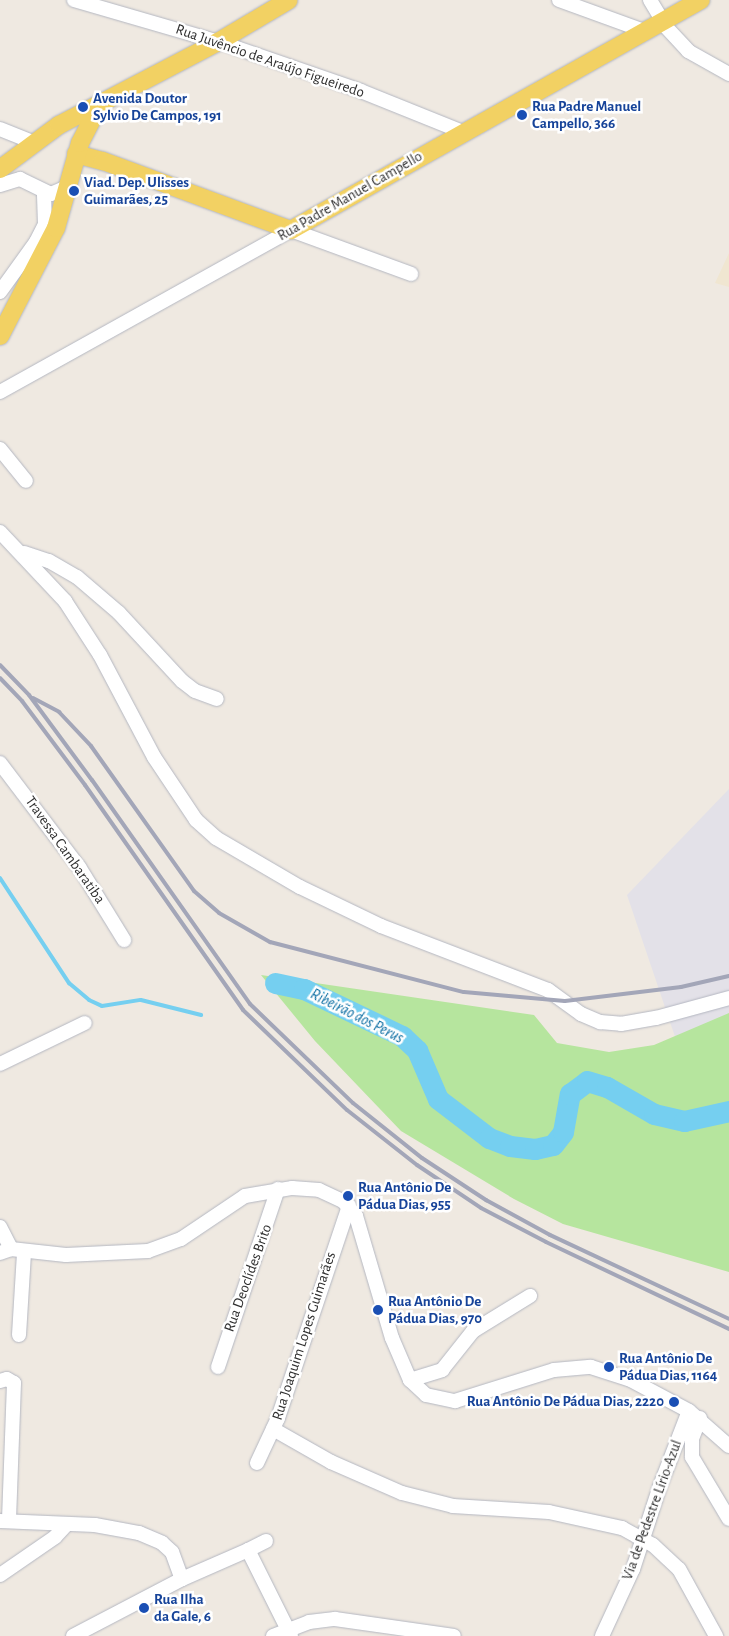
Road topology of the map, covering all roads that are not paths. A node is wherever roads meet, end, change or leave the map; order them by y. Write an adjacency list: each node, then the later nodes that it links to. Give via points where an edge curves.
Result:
1 (74, 0): 8 (street, Rua Juvêncio de Araújo Figueiredo)
2 (289, 0): 8 (main road)
3 (559, 0): 7 (street)
4 (650, 0): 6 (street)
5 (701, 0): 6 (main road, Rua Padre Manuel Campello)
6 (661, 21): 7 (main road, Rua Padre Manuel Campello); 9 (street, via 688,51)
7 (644, 31): 12 (main road, Rua Padre Manuel Campello)
8 (218, 42): 10 (main road); 12 (street, Rua Juvêncio de Araújo Figueiredo, via 361,91)
9 (729, 74)
10 (99, 106): 13 (main road, via 59,124); 14 (main road)
11 (0, 129): 13 (street)
12 (463, 132): 19 (main road, Rua Padre Manuel Campello)
13 (33, 142): 15 (main road)
14 (76, 154): 17 (main road); 19 (main road)
15 (0, 169)
16 (0, 185): 18 (street, via 20,179)
17 (67, 187): 18 (street, via 56,193); 22 (main road, via 64,208 54,231)
18 (44, 192): 21 (street, via 45,224)
19 (291, 230): 20 (street); 23 (street, Rua Padre Manuel Campello)
20 (412, 274)
21 (0, 292)
22 (0, 336)
23 (0, 392)
24 (0, 449): 25 (street)
25 (26, 481)
26 (0, 532): 27 (street)
27 (21, 552): 28 (street, via 49,561 77,578 119,613 182,681 195,691); 31 (street, via 65,601 100,655 154,757 196,820 216,838 262,867 372,921 548,990 581,1014 600,1022 621,1024 656,1018)
28 (217, 698)
29 (0, 763): 30 (street, Travessa Cambaratiba, via 79,867)
30 (124, 940)
31 (729, 998)
32 (85, 1023): 33 (street)
33 (0, 1064)
34 (278, 1189): 35 (street, via 319,1190 333,1194); 37 (street, via 235,1201 181,1239 148,1252 103,1255); 40 (street, Rua Deoclídes Brito)
35 (349, 1206): 41 (street, via 360,1228 392,1338); 44 (street, Rua Joaquim Lopes Guimarães)
36 (0, 1227): 37 (street)
37 (12, 1252): 39 (street)
38 (530, 1296): 41 (street, via 473,1331 442,1370)
39 (19, 1335)
40 (218, 1367)
41 (410, 1380): 43 (street, via 426,1395 455,1401 518,1380 586,1367 629,1379)
42 (0, 1381): 48 (street, via 7,1378 14,1383)
43 (695, 1414): 45 (street); 47 (street, via 692,1457); 50 (street, Via de Pedestre Lírio-Azul)
44 (273, 1429): 46 (street, Rua Joaquim Lopes Guimarães); 50 (street, via 331,1462 402,1493 453,1506 584,1518 622,1528)
45 (729, 1446)
46 (257, 1463)
47 (729, 1519)
48 (4, 1521): 49 (street)
49 (66, 1525): 53 (street, via 55,1537); 54 (street, via 95,1525 139,1533 162,1543 177,1560)
50 (642, 1538): 59 (street, Via de Pedestre Lírio-Azul, via 633,1569); 60 (street, via 679,1569)
51 (266, 1541): 52 (street)
52 (248, 1550): 54 (street); 55 (street)
53 (0, 1575)
54 (182, 1579): 56 (street)
55 (290, 1633): 57 (street); 58 (street, via 309,1622 335,1619)
56 (73, 1636)
57 (272, 1636)
58 (454, 1636)
59 (602, 1636)
60 (716, 1636)

